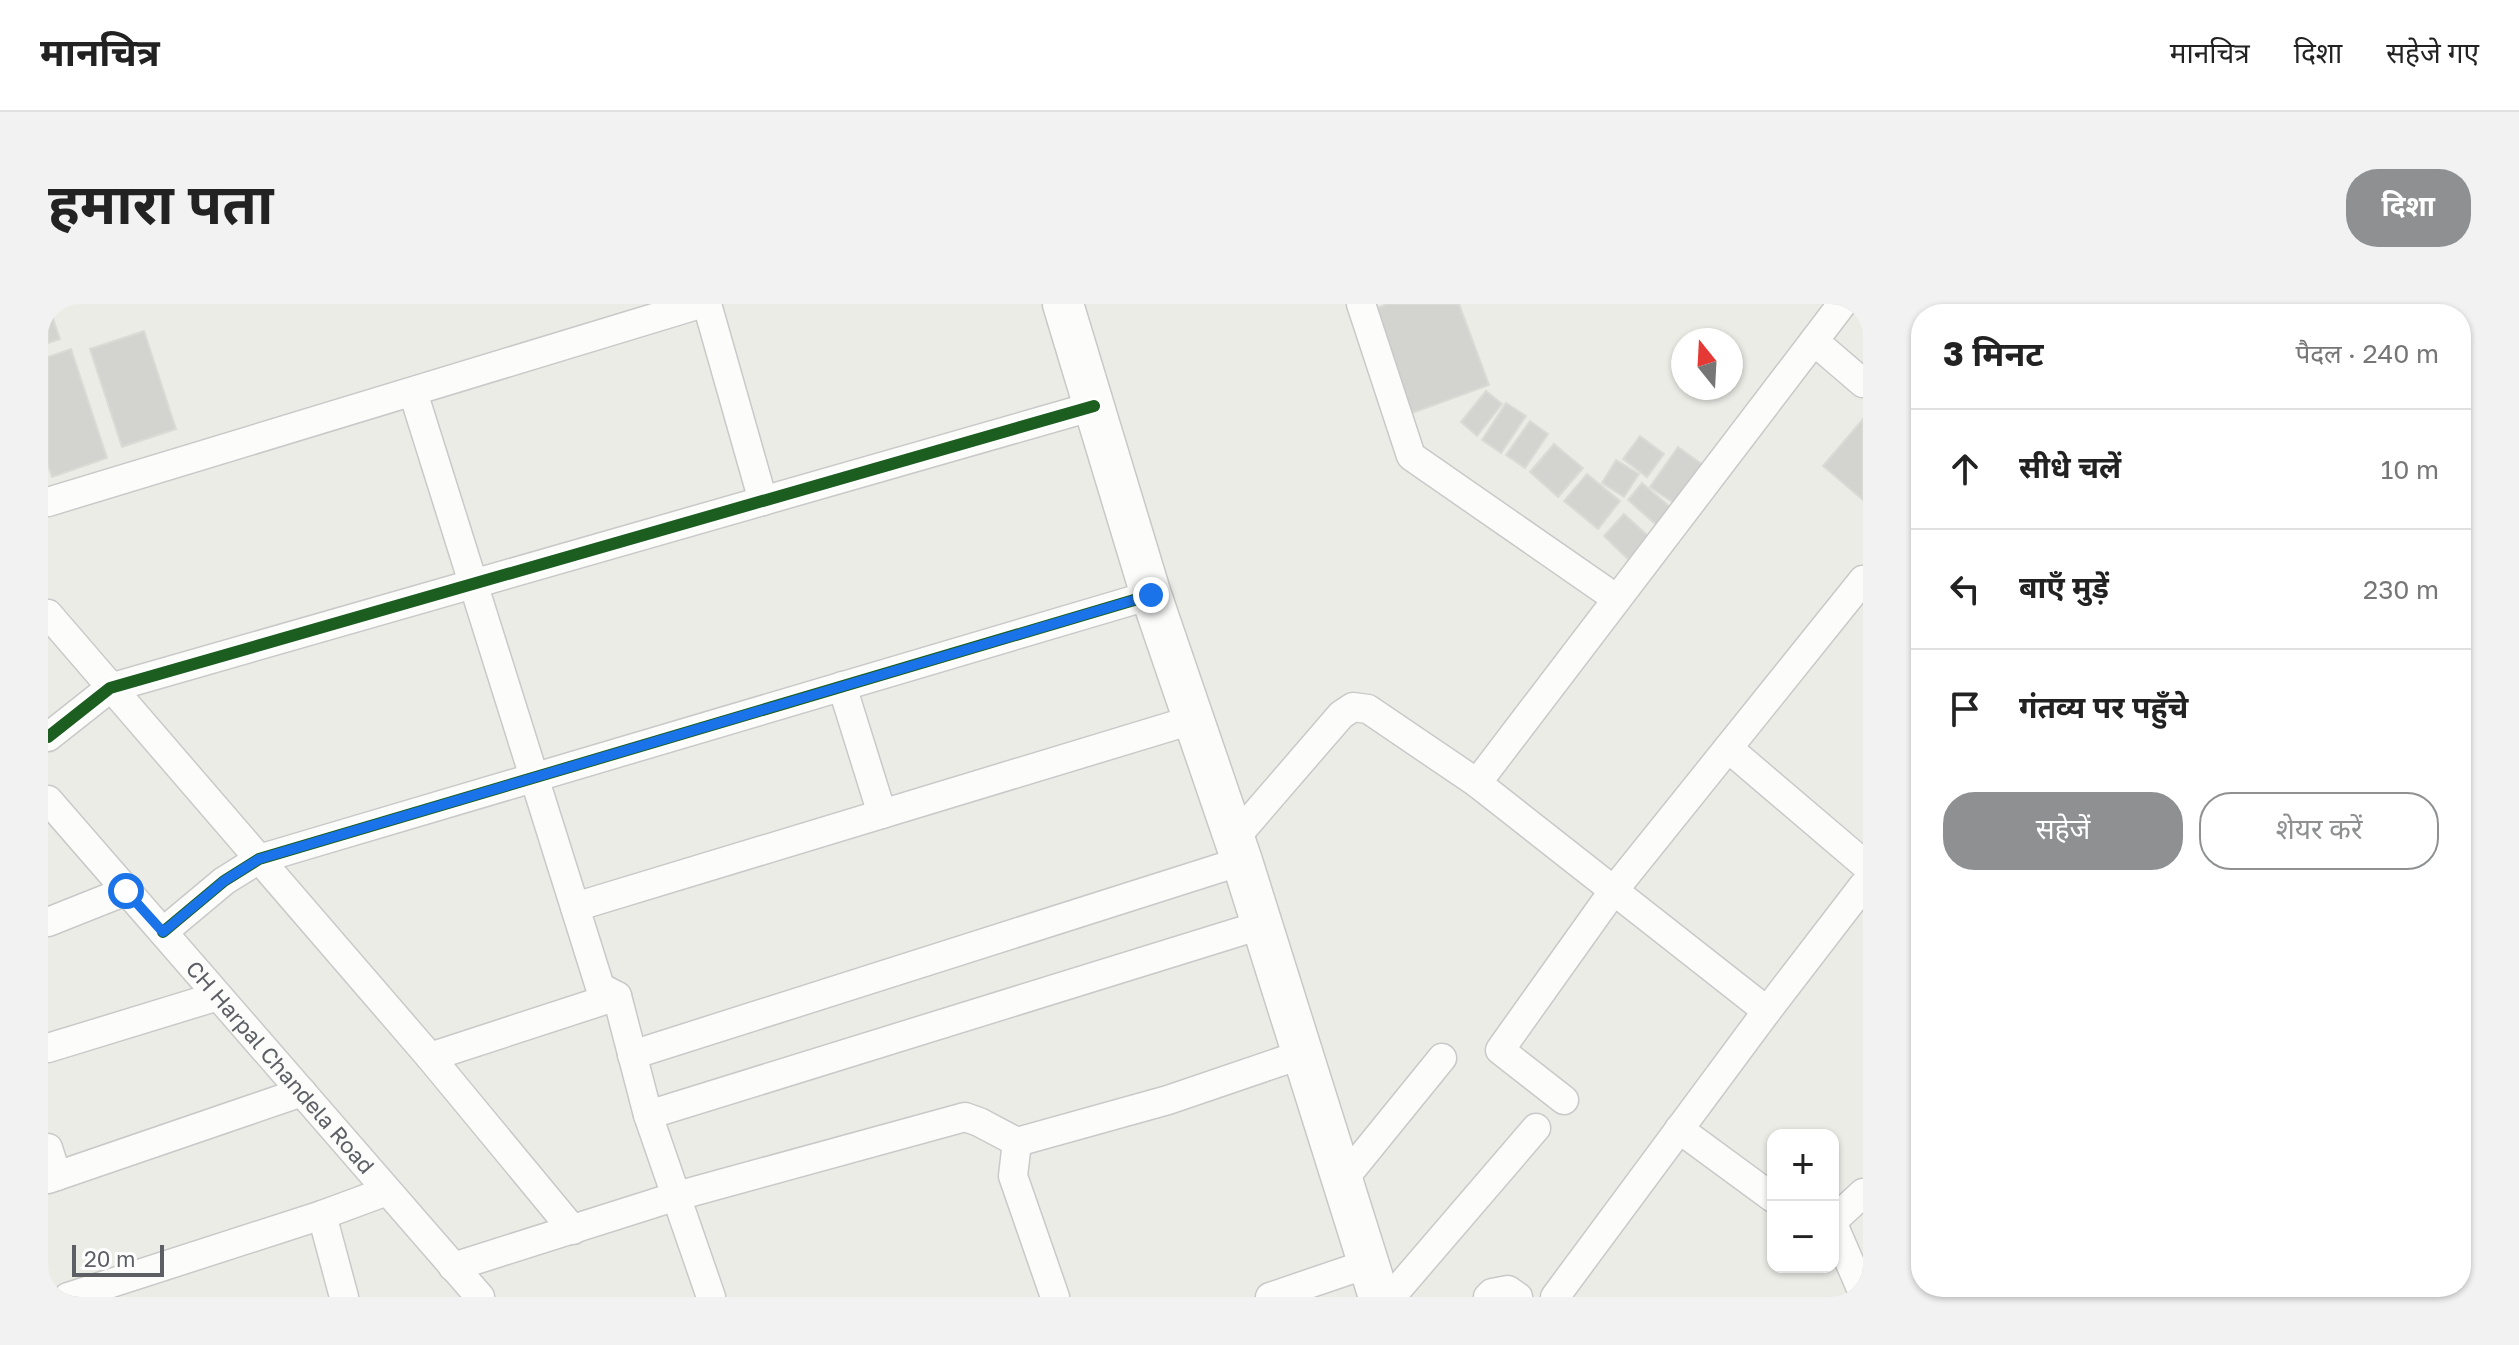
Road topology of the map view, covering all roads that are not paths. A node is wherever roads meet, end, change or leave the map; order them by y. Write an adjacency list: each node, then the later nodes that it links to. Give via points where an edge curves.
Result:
1 (700, 304): 8 (street)
2 (707, 304): 10 (street)
3 (1063, 304): 9 (street)
4 (1361, 304): 15 (street, via 1411,456)
5 (1842, 304): 6 (street)
6 (1814, 341): 7 (street); 15 (street)
7 (1863, 383)
8 (413, 392): 11 (street); 13 (street)
9 (1094, 406): 10 (street); 14 (street)
10 (763, 501): 13 (street)
11 (48, 502)
12 (1863, 580): 16 (street)
13 (474, 584): 19 (street); 23 (street)
14 (1151, 595): 18 (street); 20 (street)
15 (1617, 599): 24 (street)
16 (1853, 611): 22 (street)
17 (48, 614): 19 (street)
18 (842, 686): 23 (street); 26 (street)
19 (110, 688): 21 (street); 28 (street)
20 (1192, 720): 26 (street); 27 (street)
21 (48, 737)
22 (1728, 748): 29 (street); 31 (street)
23 (534, 778): 28 (street); 33 (street)
24 (1477, 783): 27 (street, via 1368,709 1353,707 1341,715); 31 (street)
25 (50, 805): 32 (street, CH Harpal Chandela Road)
26 (882, 814): 33 (street)
27 (1238, 850): 35 (street); 42 (street)
28 (259, 859): 36 (street); 43 (street)
29 (1863, 863)
30 (1863, 886): 39 (street)
31 (1614, 890): 39 (street); 46 (street, via 1500,1050)
32 (126, 891): 34 (street); 36 (street, CH Harpal Chandela Road)
33 (575, 907): 38 (street, via 600,987)
34 (48, 922)
35 (1261, 925): 41 (street); 47 (street)
36 (163, 932): 37 (street, CH Harpal Chandela Road)
37 (218, 996): 40 (street); 45 (street, CH Harpal Chandela Road)
38 (617, 996): 42 (street); 43 (street)
39 (1767, 1011): 49 (street)
40 (48, 1048)
41 (1303, 1054): 50 (street, via 1168,1100); 53 (street)
42 (632, 1055): 47 (street)
43 (430, 1057): 60 (street)
44 (1442, 1058): 53 (street)
45 (302, 1092): 52 (street); 54 (street, CH Harpal Chandela Road)
46 (1564, 1100)
47 (648, 1115): 57 (street)
48 (1536, 1128): 71 (street)
49 (1679, 1129): 56 (street); 74 (street)
50 (1017, 1142): 57 (street, via 965,1117); 69 (street, via 1015,1184)
51 (48, 1148): 52 (street)
52 (53, 1178)
53 (1343, 1180): 63 (street)
54 (387, 1191): 58 (street); 62 (street, CH Harpal Chandela Road)
55 (1863, 1193): 59 (street)
56 (1767, 1194)
57 (677, 1196): 60 (street); 68 (street)
58 (322, 1215): 65 (street); 66 (street)
59 (1839, 1217)
60 (573, 1230): 62 (street)
61 (1839, 1237): 64 (street)
62 (453, 1267): 67 (street, CH Harpal Chandela Road)
63 (1373, 1281): 70 (street)
64 (1863, 1293)
65 (85, 1295)
66 (344, 1297)
67 (480, 1297)
68 (711, 1297)
69 (1055, 1297)
70 (1270, 1297)
71 (1391, 1297)
72 (1488, 1297): 73 (street, via 1508,1290)
73 (1518, 1297)
74 (1555, 1297)

